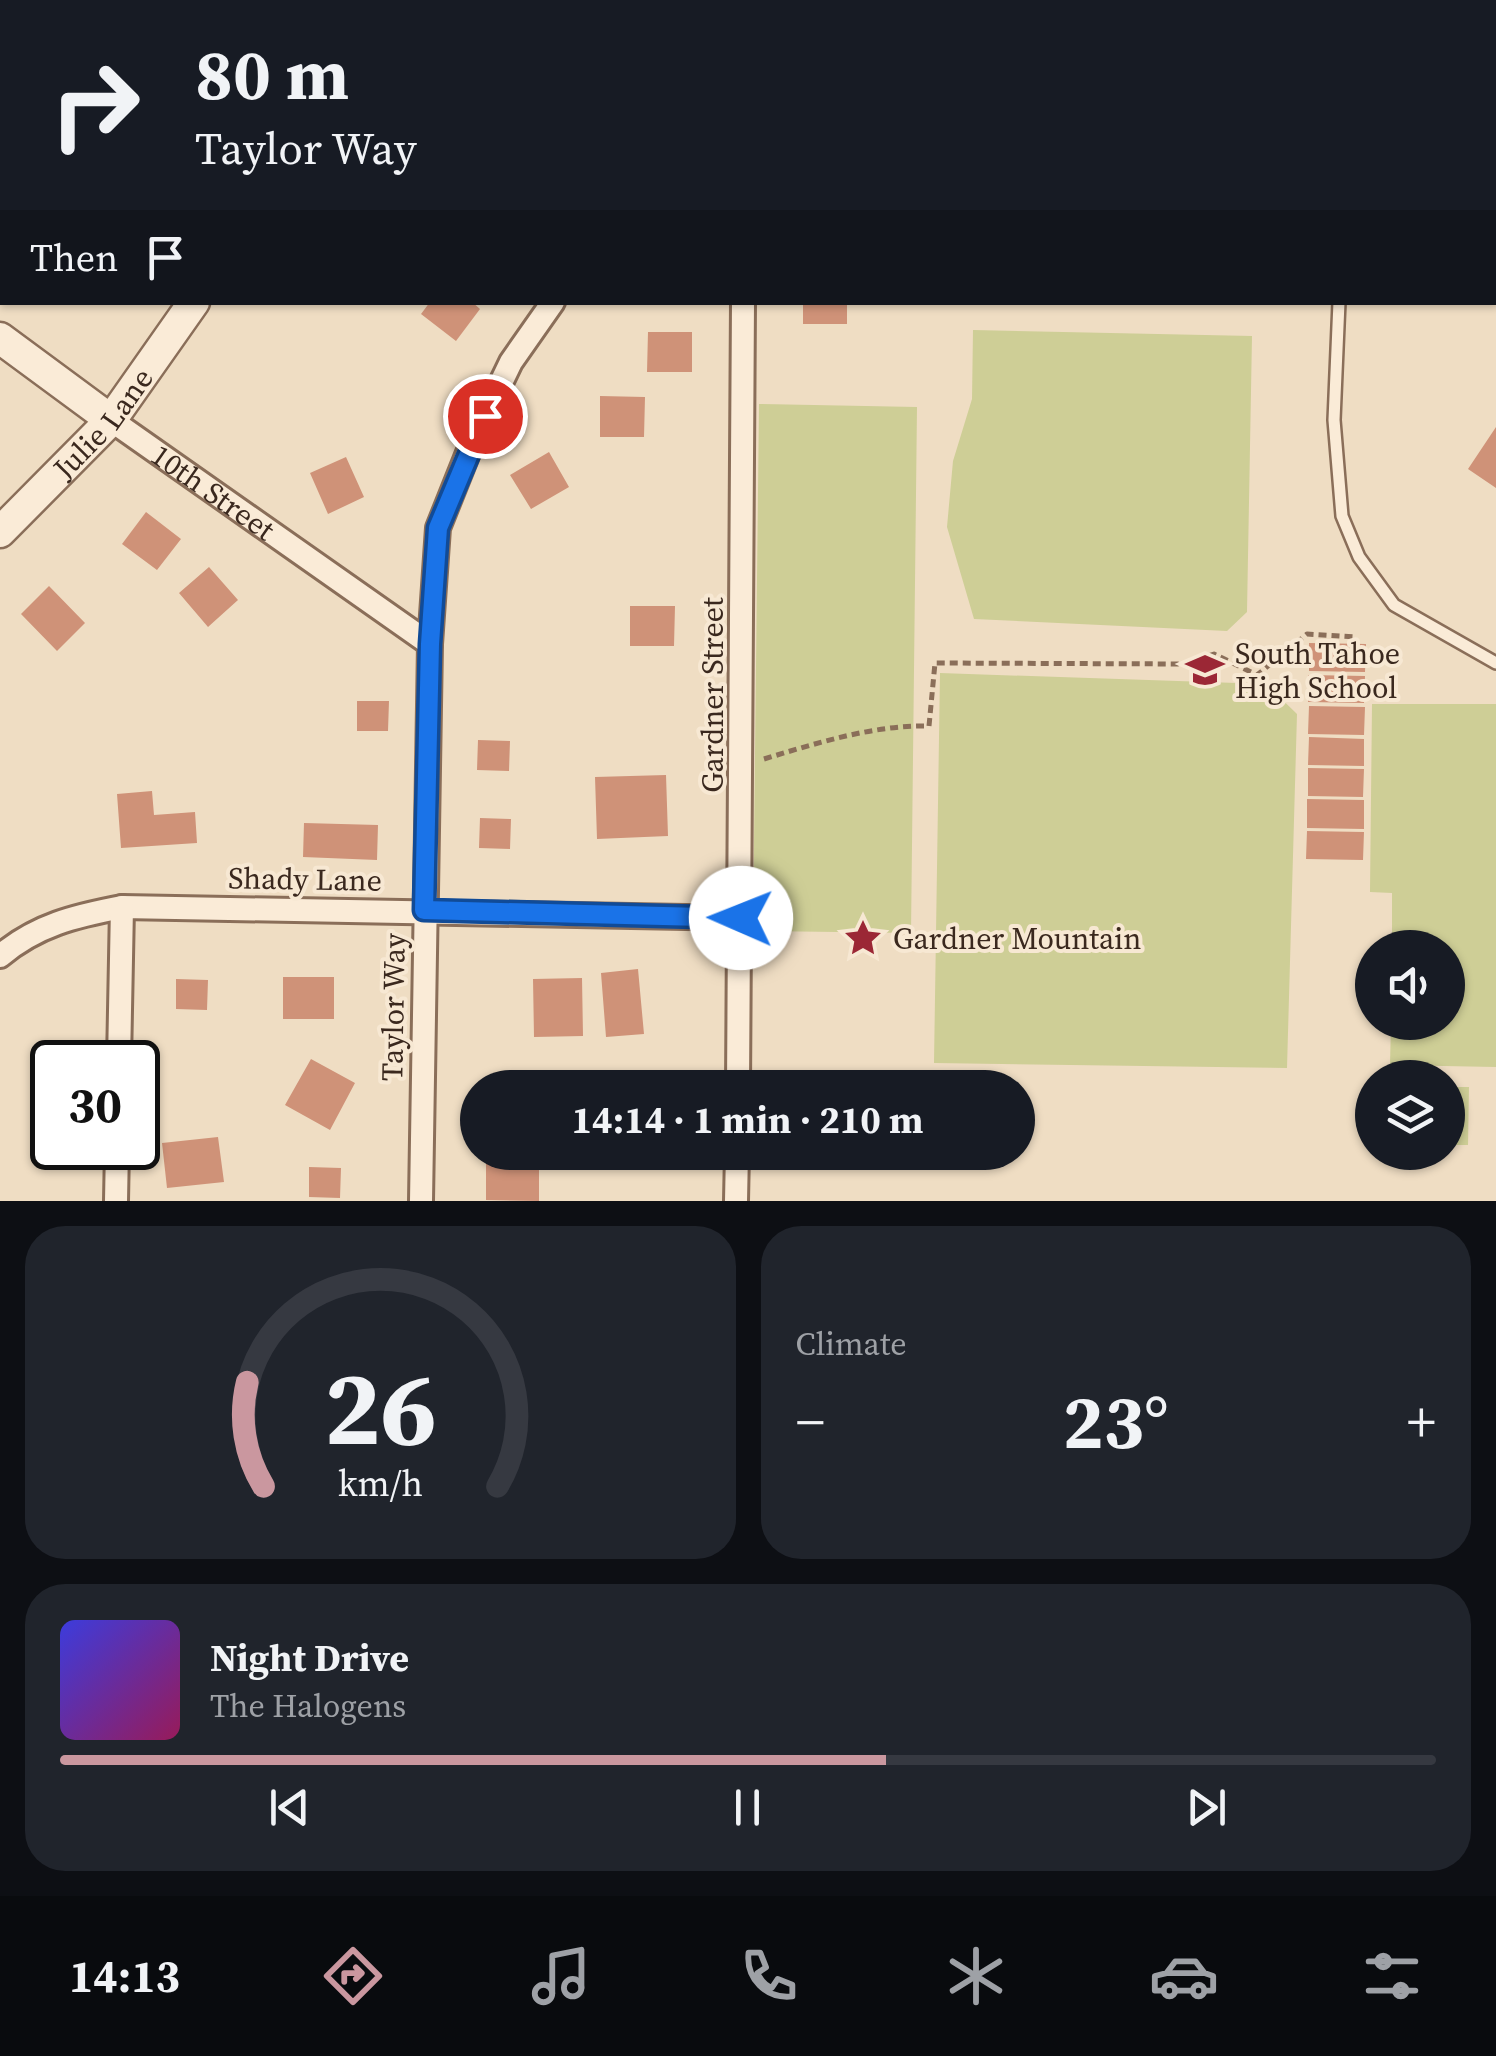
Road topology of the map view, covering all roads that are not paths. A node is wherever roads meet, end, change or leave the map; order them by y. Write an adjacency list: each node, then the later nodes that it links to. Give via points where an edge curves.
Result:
1 (192, 305): 6 (street, Julie Lane)
2 (551, 305): 8 (street, Taylor Way, via 512,362 438,528)
3 (743, 305): 12 (street, Gardner Street)
4 (1339, 305): 9 (lane, via 1334,420 1342,516 1359,557 1394,605)
5 (0, 338): 6 (street, 10th Street)
6 (112, 420): 7 (street, Julie Lane); 8 (street, 10th Street)
7 (0, 532)
8 (430, 644): 11 (street, Taylor Way)
9 (1496, 663)
10 (122, 907): 11 (street, Shady Lane); 13 (street, Shady Lane, via 68,917 24,936); 14 (street)
11 (424, 910): 12 (street, Shady Lane); 19 (street, Taylor Way)
12 (741, 918): 15 (street, Gardner Street)
13 (0, 956)
14 (119, 1040)
15 (738, 1070)
16 (117, 1170): 18 (street)
17 (737, 1170): 20 (street)
18 (116, 1201)
19 (421, 1201)
20 (736, 1201)

